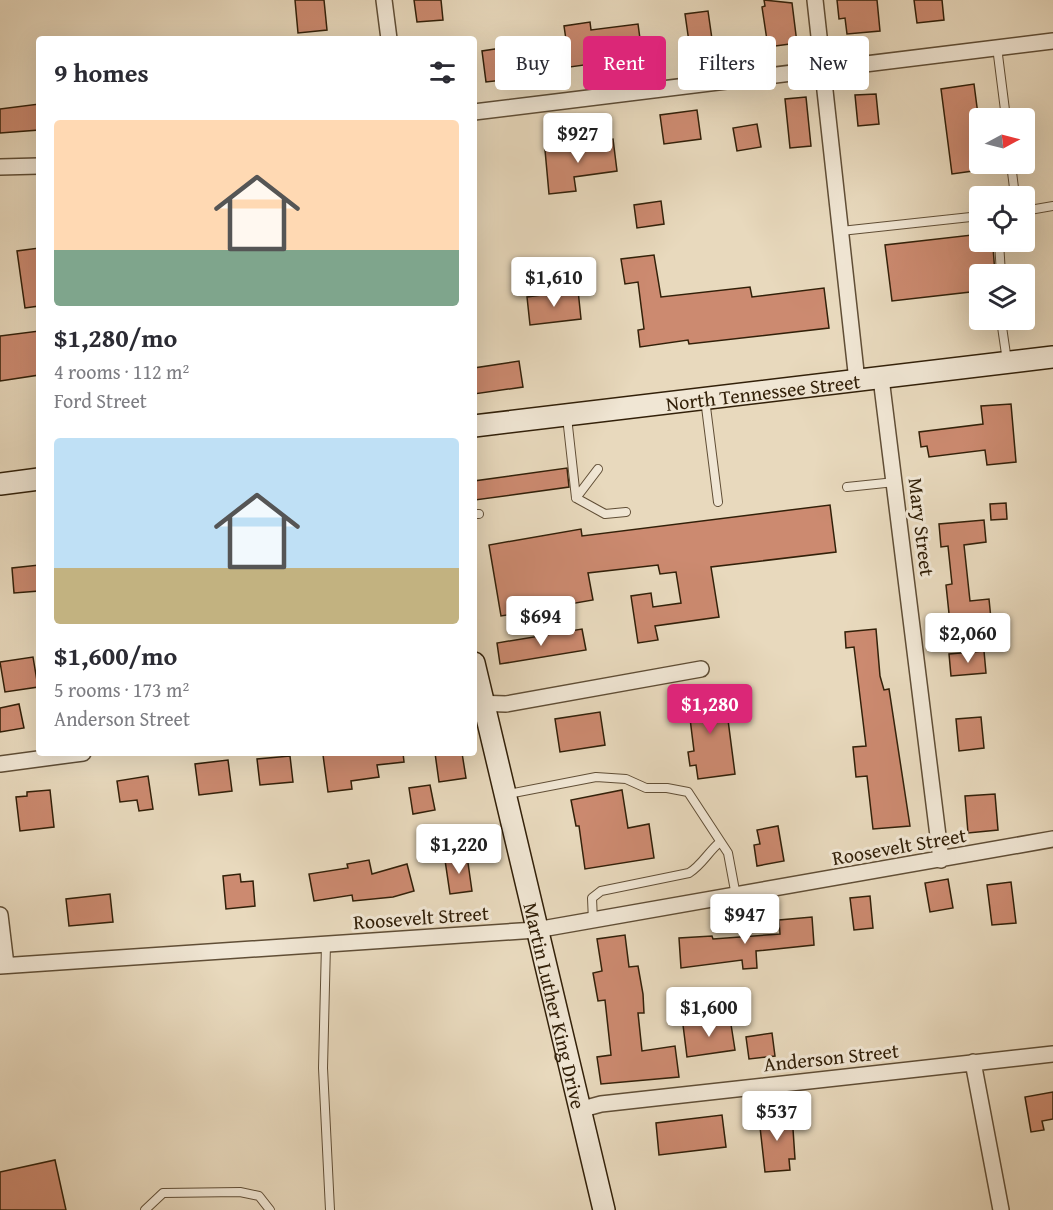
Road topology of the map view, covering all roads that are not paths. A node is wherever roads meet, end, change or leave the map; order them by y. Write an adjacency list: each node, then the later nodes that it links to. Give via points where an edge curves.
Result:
1 (384, 0): 3 (street)
2 (815, 0): 4 (street)
3 (388, 36)
4 (820, 36)
5 (1053, 41): 6 (street)
6 (997, 47): 7 (street); 10 (lane)
7 (869, 63)
8 (788, 73): 11 (street)
9 (826, 90): 17 (street)
10 (1005, 108)
11 (477, 112)
12 (0, 166): 13 (street)
13 (36, 166)
14 (1053, 206): 15 (lane)
15 (1035, 209)
16 (969, 217): 17 (lane)
17 (841, 231): 22 (street)
18 (1002, 330): 20 (lane)
19 (1053, 357): 20 (main road, North Tennessee Street)
20 (1007, 362): 21 (main road, North Tennessee Street)
21 (881, 378): 22 (main road, North Tennessee Street); 28 (street, Mary Street)
22 (857, 381): 23 (main road, North Tennessee Street)
23 (705, 399): 24 (main road, North Tennessee Street); 32 (lane)
24 (567, 415): 25 (main road, North Tennessee Street); 31 (lane)
25 (477, 426)
26 (598, 469): 31 (lane)
27 (36, 479): 29 (main road)
28 (895, 482): 30 (lane); 42 (street, Mary Street)
29 (0, 484)
30 (847, 487)
31 (576, 498): 33 (lane, via 605,514)
32 (718, 502)
33 (626, 512)
34 (701, 669): 36 (street, via 506,704)
35 (477, 687): 36 (main road, Martin Luther King Drive)
36 (479, 703): 39 (main road, Martin Luther King Drive)
37 (60, 756): 38 (street)
38 (0, 764)
39 (504, 795): 41 (lane, via 596,777 688,792); 46 (main road, Martin Luther King Drive)
40 (1053, 839): 42 (street, Roosevelt Street)
41 (720, 842): 43 (lane, via 728,853); 45 (lane, via 689,873 601,891 592,898)
42 (941, 860): 43 (street, Roosevelt Street)
43 (736, 896): 45 (street, Roosevelt Street)
44 (0, 915): 48 (street)
45 (592, 921): 46 (street, Roosevelt Street)
46 (536, 930): 47 (street, Roosevelt Street); 51 (main road, Martin Luther King Drive)
47 (326, 944): 48 (street, Roosevelt Street); 54 (lane, via 323,1068)
48 (3, 965)
49 (1053, 1054): 50 (street, Anderson Street)
50 (974, 1062): 51 (street, Anderson Street, via 601,1104); 56 (street)
51 (579, 1110): 55 (main road, Martin Luther King Drive)
52 (145, 1210): 53 (lane, via 163,1193 240,1192 259,1196)
53 (270, 1210)
54 (330, 1210)
55 (604, 1210)
56 (1001, 1210)

